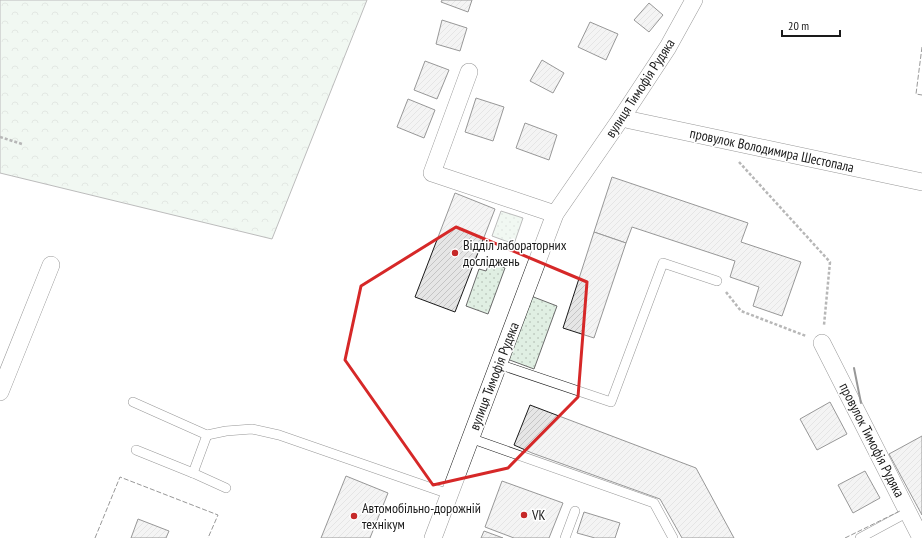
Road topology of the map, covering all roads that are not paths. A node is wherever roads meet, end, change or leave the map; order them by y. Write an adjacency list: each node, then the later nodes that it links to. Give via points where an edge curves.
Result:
1 (694, 0): 3 (street, вулиця Тимофія Рудяка, via 668,47)
2 (468, 72): 5 (street, via 432,173)
3 (622, 117): 4 (street, провулок Володимира Шестопала); 5 (street, вулиця Тимофія Рудяка)
4 (922, 182)
5 (555, 214): 9 (street, вулиця Тимофія Рудяка)
6 (51, 265): 10 (street)
7 (717, 281): 9 (lane, via 663,263 611,402)
8 (822, 343): 19 (street, провулок Тимофія Рудяка)
9 (498, 364): 13 (street, вулиця Тимофія Рудяка)
10 (0, 392)
11 (133, 402): 12 (lane)
12 (207, 435): 15 (lane); 17 (lane, via 226,430 252,429 279,435)
13 (470, 438): 17 (street, вулиця Тимофія Рудяка); 22 (lane, via 654,503)
14 (136, 450): 15 (lane)
15 (193, 473): 16 (lane)
16 (226, 488)
17 (449, 494): 20 (street, вулиця Тимофія Рудяка)
18 (575, 511): 21 (lane)
19 (908, 512): 23 (lane); 24 (street, провулок Тимофія Рудяка)
20 (432, 538)
21 (565, 538)
22 (673, 538)
23 (860, 538)
24 (921, 538)

